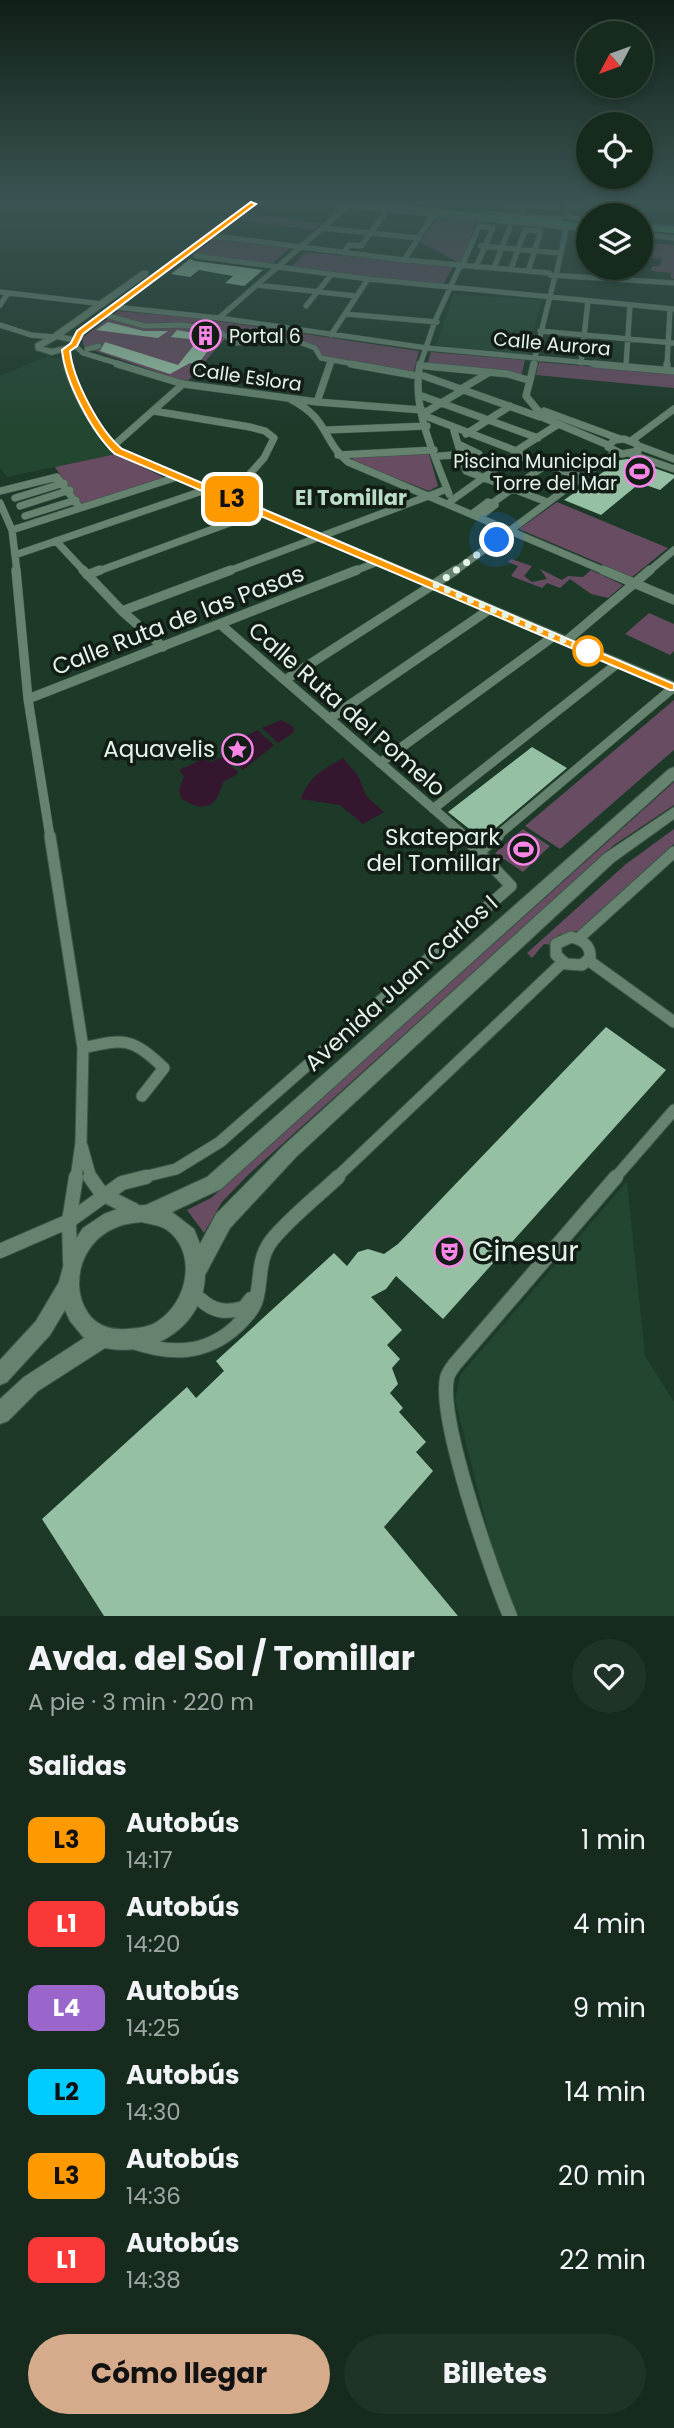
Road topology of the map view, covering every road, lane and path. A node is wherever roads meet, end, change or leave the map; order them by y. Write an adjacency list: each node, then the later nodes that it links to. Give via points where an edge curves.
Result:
1 (136, 279): 19 (street)
2 (152, 279): 23 (street)
3 (263, 279): 11 (street)
4 (327, 279): 14 (street)
5 (368, 279): 16 (street)
6 (372, 279): 12 (street)
7 (454, 279): 12 (street)
8 (554, 279): 17 (street)
9 (632, 279): 10 (street)
10 (674, 283)
11 (257, 285): 14 (street); 27 (street)
12 (449, 288): 17 (street); 28 (street)
13 (0, 292): 15 (street)
14 (317, 292): 16 (street); 22 (street)
15 (8, 293): 19 (street); 20 (street)
16 (356, 296): 25 (street)
17 (548, 298): 18 (street); 31 (street)
18 (589, 301): 21 (street); 34 (street)
19 (103, 304): 35 (street)
20 (0, 305)
21 (630, 305): 24 (street); 36 (street)
22 (306, 306)
23 (116, 307): 26 (street); 27 (street, Calle Aurora)
24 (672, 309): 37 (street)
25 (345, 314): 28 (street); 33 (street)
26 (104, 316): 30 (street); 41 (street); 44 (street, via 145,326 183,325 219,331 235,343 288,340 312,347 321,358)
27 (219, 318): 33 (street, Calle Aurora)
28 (436, 322): 40 (street)
29 (0, 325): 32 (street)
30 (132, 327)
31 (540, 331): 34 (street); 43 (street)
32 (31, 335): 35 (street); 38 (street)
33 (331, 335): 40 (street, Calle Aurora)
34 (584, 335): 36 (street); 45 (street)
35 (55, 336): 38 (street); 41 (street)
36 (627, 338): 37 (street); 47 (street)
37 (671, 342): 48 (street)
38 (38, 344): 41 (street, via 52,352)
39 (99, 346): 42 (street)
40 (427, 348): 43 (street, Calle Aurora); 50 (street)
41 (70, 349): 52 (street, Calle Eslora); 78 (street, via 68,370)
42 (87, 349)
43 (533, 358): 45 (street, Calle Aurora); 51 (street)
44 (331, 360): 50 (street); 57 (street)
45 (581, 362): 47 (street, Calle Aurora)
46 (426, 366): 49 (street)
47 (626, 366): 48 (street, Calle Aurora)
48 (670, 371)
49 (490, 372): 51 (street); 53 (street)
50 (421, 376): 53 (street); 62 (street)
51 (528, 380): 54 (street)
52 (183, 384): 56 (street, Calle Eslora); 61 (street)
53 (462, 389): 58 (street); 59 (street)
54 (526, 390): 64 (street, via 530,404); 73 (street, via 534,405 552,416)
55 (422, 396): 58 (street)
56 (290, 398): 57 (street, Calle Eslora); 69 (street, via 311,410)
57 (317, 402): 62 (street, Calle Eslora)
58 (441, 403): 62 (street); 66 (street)
59 (510, 406): 64 (street); 66 (street)
60 (674, 409): 63 (street)
61 (154, 411): 78 (street); 96 (street, via 250,427 274,438 249,475)
62 (426, 413): 68 (street); 71 (street, Calle Eslora)
63 (666, 415): 65 (street); 74 (street)
64 (544, 418): 67 (street)
65 (674, 418)
66 (488, 420): 71 (street); 72 (street)
67 (557, 425): 72 (street); 76 (street)
68 (427, 426): 69 (street); 80 (street)
69 (327, 430): 84 (street)
70 (454, 431): 75 (street)
71 (468, 433): 75 (street); 79 (street, Calle Eslora)
72 (538, 438): 79 (street)
73 (620, 439): 74 (street); 76 (street)
74 (631, 441): 77 (street)
75 (457, 442): 82 (street); 85 (street)
76 (608, 445): 81 (street)
77 (639, 446): 83 (street); 86 (street)
78 (112, 447): 90 (street)
79 (517, 452): 87 (street, Calle Eslora); 91 (street)
80 (437, 453): 84 (street); 85 (street); 97 (street)
81 (616, 453): 83 (street); 92 (street)
82 (479, 454): 85 (street); 88 (street)
83 (631, 454): 89 (street)
84 (338, 455): 100 (street)
85 (461, 455): 88 (street)
86 (674, 459)
87 (547, 464): 92 (street, Calle Eslora); 94 (street)
88 (465, 466): 91 (street, via 466,471)
89 (674, 470)
90 (177, 477): 96 (street); 105 (street)
91 (483, 477): 94 (street); 104 (street)
92 (581, 477): 102 (street)
93 (64, 483): 95 (street, via 57,477); 99 (street); 101 (street)
94 (512, 488): 102 (street); 109 (street)
95 (9, 489): 98 (street); 101 (street)
96 (210, 489): 107 (street); 114 (street)
97 (447, 489): 100 (street); 104 (street)
98 (0, 491)
99 (70, 491): 105 (street); 106 (street)
100 (430, 497): 104 (street); 113 (street)
101 (15, 498): 106 (street)
102 (547, 502): 112 (street)
103 (0, 503): 111 (street)
104 (452, 503): 109 (street)
105 (78, 504): 108 (street); 110 (street)
106 (20, 506): 108 (street)
107 (262, 511): 113 (street); 118 (street)
108 (25, 516): 110 (street)
109 (475, 516): 112 (street)
110 (30, 524): 111 (street)
111 (12, 530): 116 (street)
112 (510, 530): 119 (street); 120 (street)
113 (320, 536): 117 (street); 123 (street)
114 (56, 541): 116 (street); 118 (street)
115 (674, 550): 119 (street)
116 (15, 555): 130 (street)
117 (380, 561): 120 (street); 124 (street, Calle Ruta de las Pasas)
118 (87, 575): 123 (street)
119 (634, 582): 121 (street); 125 (street)
120 (436, 585): 122 (street); 128 (street)
121 (674, 600)
122 (490, 608): 125 (street); 131 (street)
123 (122, 611): 126 (street)
124 (220, 624): 126 (street, Calle Ruta de las Pasas); 128 (street, Calle Ruta del Pomelo)
125 (560, 638): 127 (street); 132 (street)
126 (163, 647): 130 (street, Calle Ruta de las Pasas)
127 (618, 663): 129 (street); 134 (street)
128 (285, 680): 131 (street, Calle Ruta del Pomelo)
129 (674, 687): 136 (street)
130 (28, 699): 142 (street)
131 (329, 719): 132 (street, Calle Ruta del Pomelo)
132 (380, 762): 134 (street, Calle Ruta del Pomelo)
133 (674, 772): 147 (street, Avenida Juan Carlos I, via 214,1183)
134 (433, 808): 136 (street, Calle Ruta del Pomelo)
135 (674, 811): 150 (street, via 610,858 289,1151 223,1221)
136 (481, 850): 146 (street, Calle Ruta del Pomelo, via 511,886 220,1142 176,1169 122,1183)
137 (674, 852): 138 (street)
138 (579, 938): 139 (street, via 591,950); 140 (street, via 565,937 556,944 556,955)
139 (589, 960): 140 (street, via 576,966); 141 (street)
140 (563, 962): 152 (street, via 272,1240 259,1265)
141 (674, 1022)
142 (83, 1048): 143 (street, via 116,1038 136,1042 164,1069); 145 (street)
143 (142, 1096)
144 (674, 1110): 158 (street, via 454,1364 446,1379 449,1412 482,1540)
145 (81, 1143): 146 (street, via 88,1176); 148 (street)
146 (102, 1197): 147 (street); 148 (street)
147 (145, 1213): 150 (street, via 172,1222 186,1235 196,1255); 151 (street, via 120,1216 100,1226 82,1244)
148 (69, 1221): 149 (street); 151 (street)
149 (0, 1251)
150 (197, 1270): 155 (street, via 189,1302 172,1324)
151 (69, 1277): 154 (street, via 69,1297 79,1320); 156 (street, via 43,1328)
152 (257, 1286): 153 (street, via 244,1308 231,1312 207,1307); 155 (street, via 254,1306 219,1342 193,1352 156,1352)
153 (200, 1299)
154 (102, 1338): 155 (street); 157 (street, via 31,1384)
155 (132, 1342)
156 (0, 1375)
157 (0, 1413)
158 (510, 1616)

